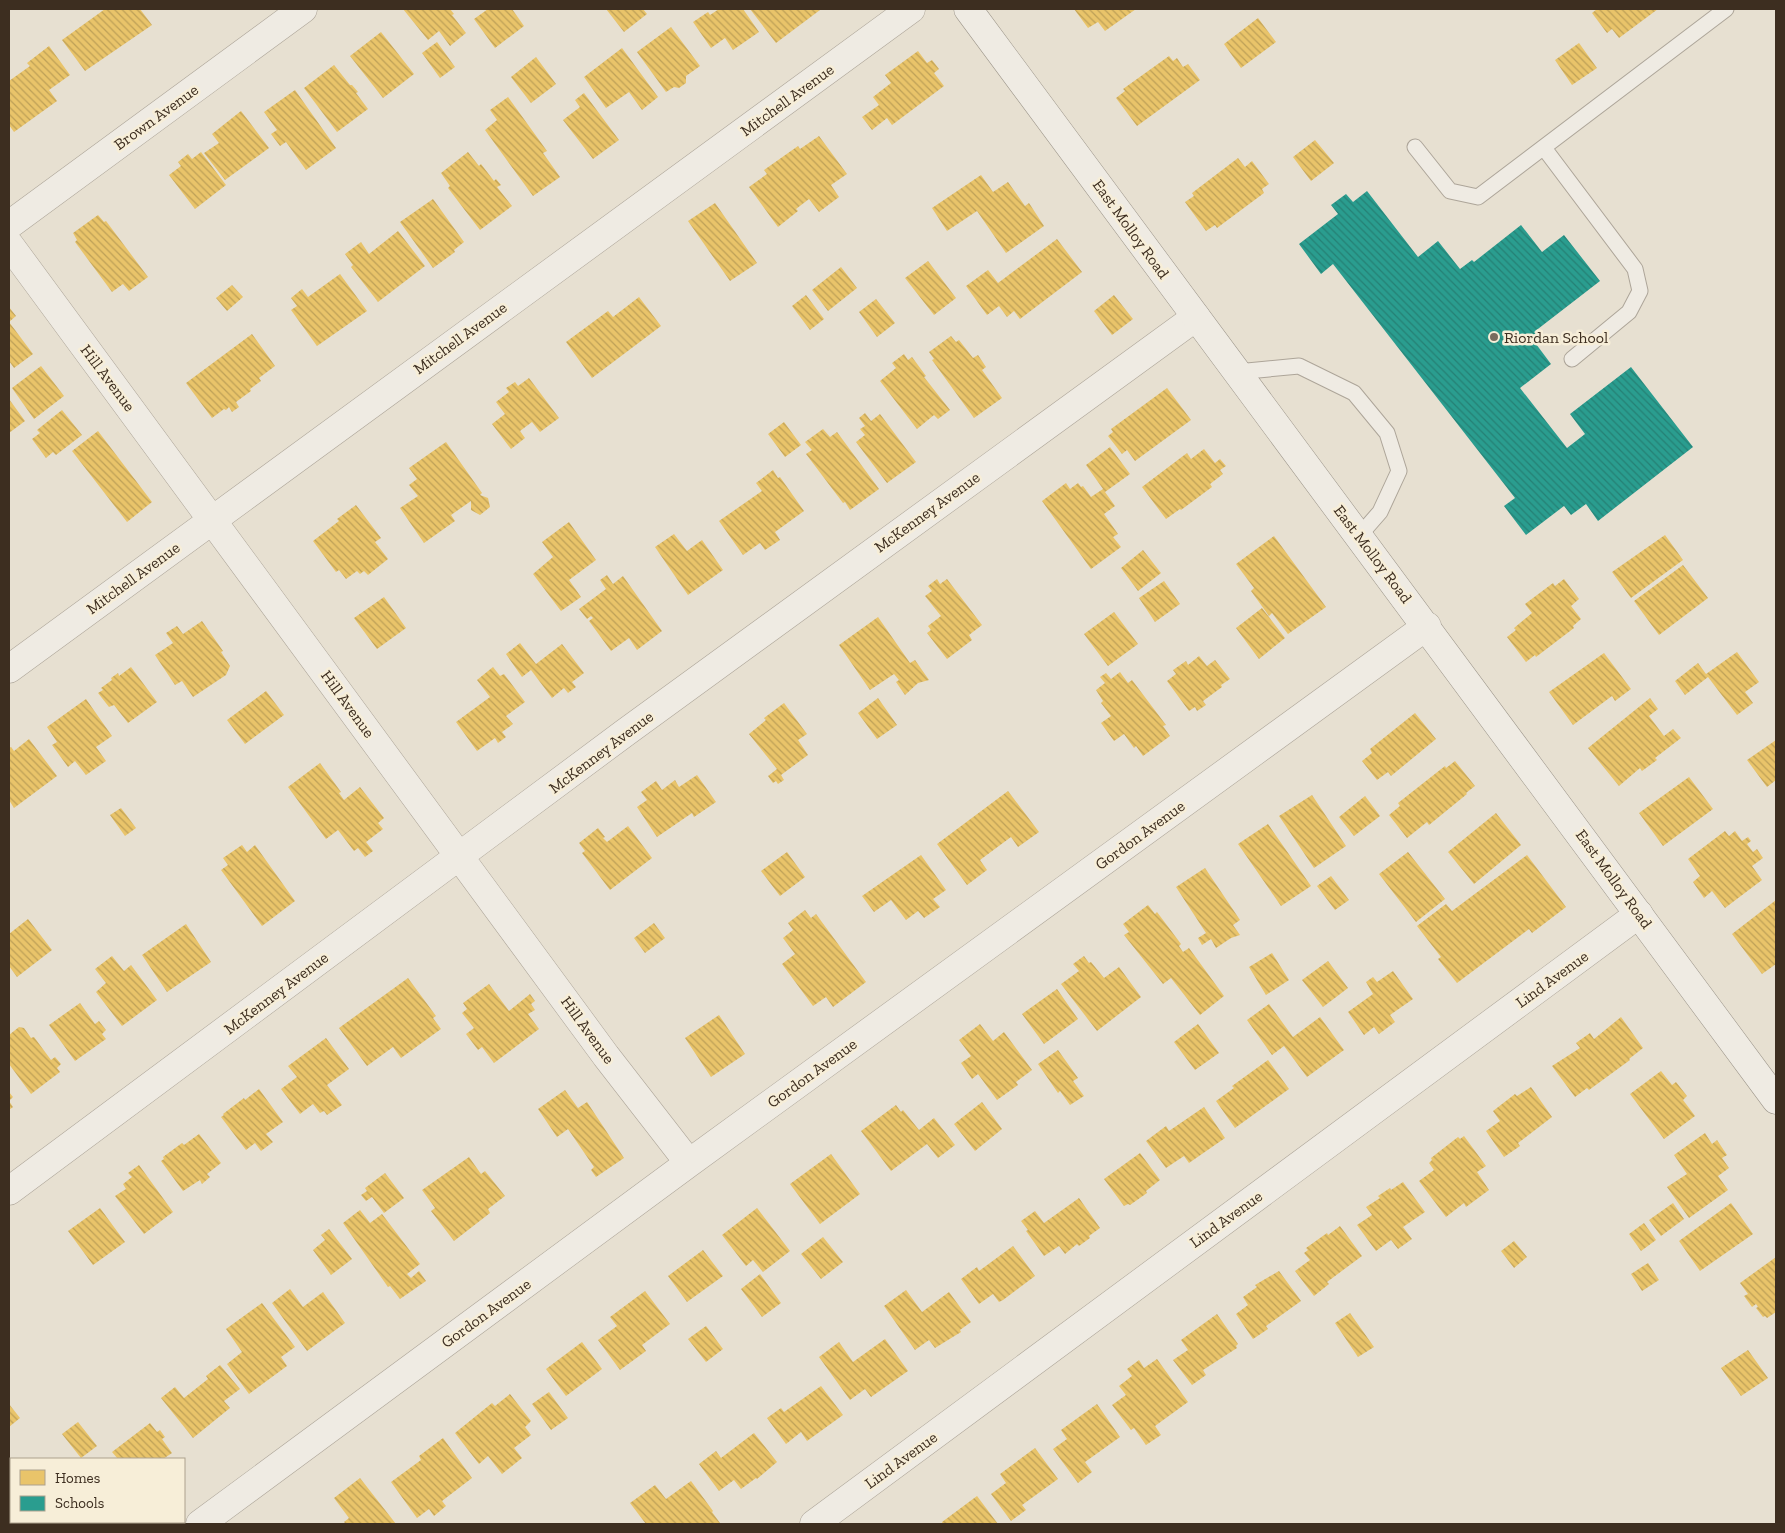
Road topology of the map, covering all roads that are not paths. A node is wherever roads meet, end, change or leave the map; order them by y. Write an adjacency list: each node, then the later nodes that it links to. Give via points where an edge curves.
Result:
1 (303, 9): 7 (street, Brown Avenue)
2 (911, 9): 12 (street, Mitchell Avenue)
3 (968, 9): 9 (street, East Molloy Road)
4 (1726, 9): 6 (lane)
5 (1415, 147): 6 (lane, via 1450,191 1478,197)
6 (1544, 148): 10 (lane, via 1635,269 1640,290 1629,312)
7 (9, 224)
8 (9, 244): 12 (street, Hill Avenue)
9 (1196, 317): 11 (street, East Molloy Road); 16 (street, McKenney Avenue)
10 (1572, 359)
11 (1236, 372): 13 (street, East Molloy Road); 13 (lane, via 1300,366 1354,393 1387,433 1399,471 1380,512)
12 (212, 519): 15 (street, Mitchell Avenue); 16 (street, Hill Avenue)
13 (1360, 536): 14 (street, East Molloy Road)
14 (1427, 626): 17 (street, East Molloy Road); 19 (street, Gordon Avenue)
15 (9, 669)
16 (460, 856): 19 (street, Hill Avenue, via 606,1056); 20 (street, McKenney Avenue)
17 (1639, 914): 18 (street, East Molloy Road); 22 (street, Lind Avenue)
18 (1776, 1100)
19 (689, 1163): 21 (street, Gordon Avenue)
20 (9, 1191)
21 (200, 1524)
22 (814, 1524)

